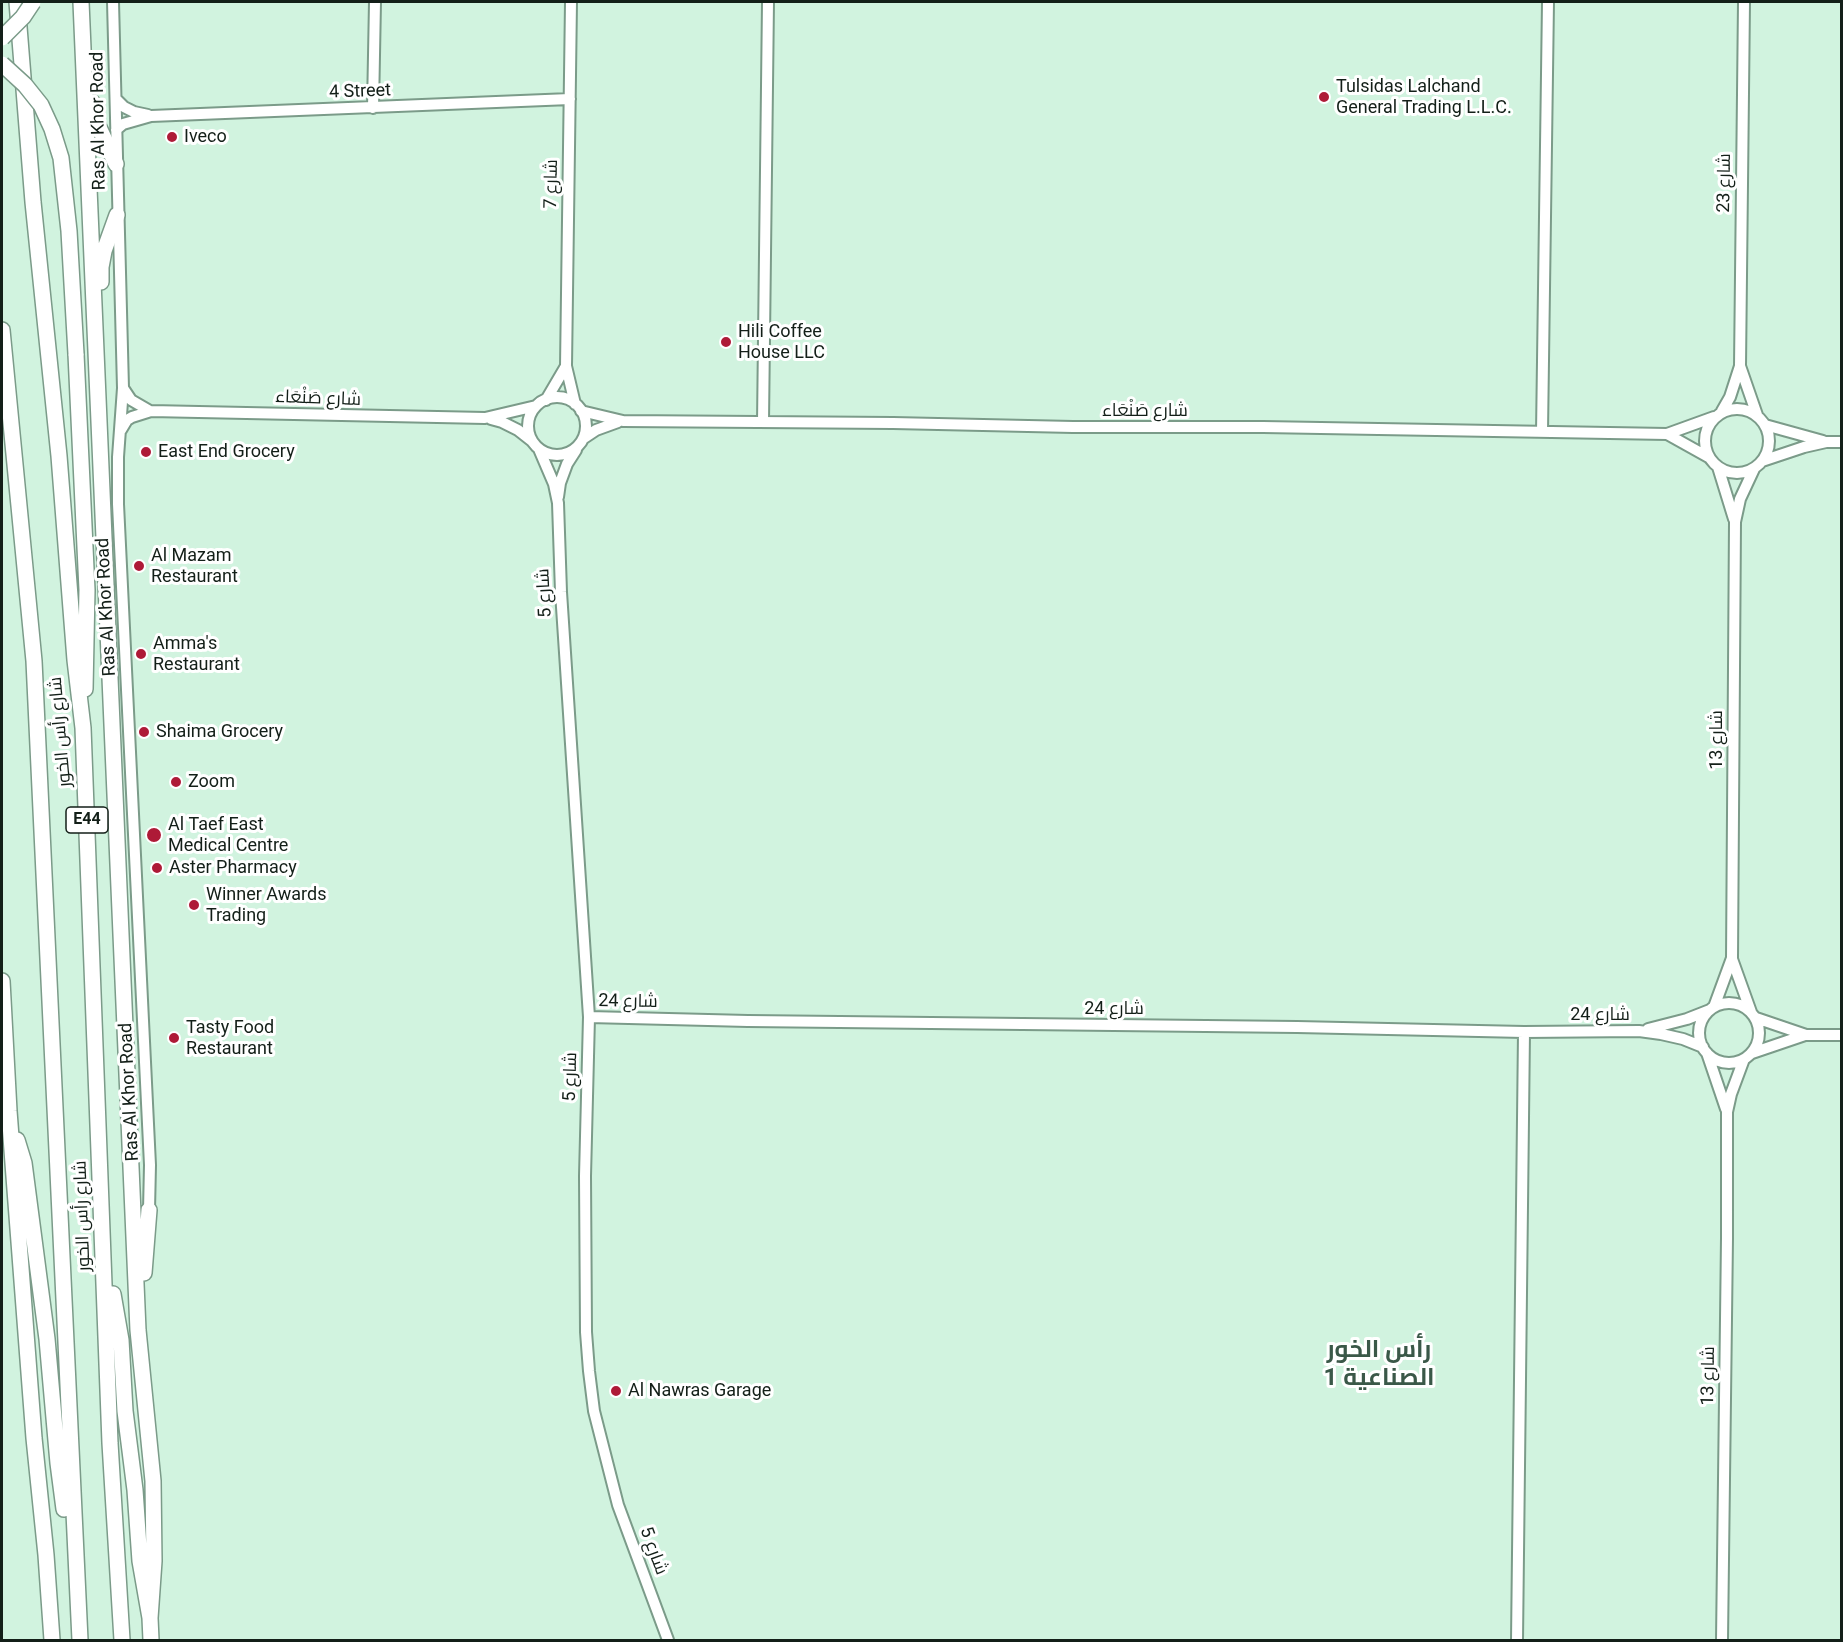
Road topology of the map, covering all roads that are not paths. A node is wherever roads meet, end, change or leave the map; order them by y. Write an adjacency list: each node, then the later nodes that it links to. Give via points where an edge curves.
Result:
1 (17, 2): 48 (highway, شارع رأس الخور / E44)
2 (33, 2): 10 (highway, bridge)
3 (81, 2): 11 (highway)
4 (113, 2): 13 (street, Ras Al Khor Road)
5 (375, 2): 15 (street)
6 (571, 2): 14 (street, شارع 7)
7 (768, 2): 32 (street)
8 (1548, 2): 35 (street)
9 (1744, 2): 22 (street, شارع 23)
10 (2, 38)
11 (83, 62): 18 (highway, via 92,86 95,119); 37 (highway)
12 (2, 64): 48 (highway, bridge, via 41,105 61,158 69,231 87,590)
13 (116, 99): 16 (street, 4 Street, via 134,112); 17 (street, Ras Al Khor Road)
14 (570, 99): 15 (street, 4 Street); 21 (street, شارع 7)
15 (373, 108): 16 (street, 4 Street)
16 (151, 116): 17 (street, 4 Street)
17 (116, 130): 18 (street, Ras Al Khor Road)
18 (116, 164): 19 (street, Ras Al Khor Road)
19 (117, 215): 23 (street, Ras Al Khor Road); 37 (highway, via 101,267)
20 (2, 330): 65 (highway, شارع رأس الخور / E44, via 34,661)
21 (566, 366): 24 (street, شارع 7); 26 (street, شارع 7)
22 (1740, 366): 28 (street, شارع 23, via 1730,397); 29 (street, شارع 23)
23 (123, 388): 27 (street, via 131,400); 34 (street, Ras Al Khor Road)
24 (546, 400): 25 (street); 26 (street, via 561,398)
25 (536, 406): 30 (street, شارع صَنْعَاء); 41 (street, via 529,423 529,433)
26 (578, 407): 31 (street, شارع صَنْعَاء); 38 (street, via 586,429)
27 (150, 411): 30 (street, شارع صَنْعَاء); 34 (street, شارع صَنْعَاء, via 127,420)
28 (1718, 414): 29 (street, via 1740,408); 36 (street, شارع صَنْعَاء); 42 (street, via 1705,437)
29 (1757, 415): 33 (street)
30 (485, 418): 41 (street, شارع صَنْعَاء, via 510,426)
31 (623, 421): 32 (street, شارع صَنْعَاء); 38 (street, شارع صَنْعَاء, via 602,427)
32 (763, 422): 35 (street, شارع صَنْعَاء)
33 (1765, 425): 39 (street); 43 (street, via 1768,450)
34 (121, 430): 62 (street, Ras Al Khor Road, via 118,504)
35 (1542, 432): 36 (street, شارع صَنْعَاء)
36 (1667, 435): 42 (street, شارع صَنْعَاء)
37 (101, 441): 64 (highway)
38 (580, 442): 41 (street, via 569,453 559,455 549,454); 46 (street, شارع 5, via 564,474)
39 (1826, 442): 40 (street); 43 (street)
40 (1842, 442)
41 (536, 445): 46 (street, شارع 5, via 551,475)
42 (1710, 458): 44 (street)
43 (1762, 461): 45 (street)
44 (1718, 467): 45 (street, via 1736,473); 47 (street, شارع 13)
45 (1754, 469): 47 (street, شارع 13, via 1740,499)
46 (558, 503): 53 (street, شارع 5)
47 (1735, 522): 49 (street, شارع 13)
48 (83, 728): 63 (highway, شارع رأس الخور / E44)
49 (1732, 958): 51 (street, شارع 13); 52 (street, شارع 13)
50 (2, 981): 60 (highway)
51 (1712, 1008): 52 (street, via 1734,1003); 54 (street, شارع 24); 58 (street, via 1700,1028)
52 (1754, 1015): 56 (street); 59 (street, via 1759,1036)
53 (589, 1017): 55 (street, شارع 24); 71 (street, شارع 5, via 585,1176 588,1371 618,1505)
54 (1639, 1031): 55 (street, شارع 24); 58 (street, شارع 24, via 1683,1039)
55 (1524, 1032): 72 (street)
56 (1806, 1035): 57 (street); 59 (street)
57 (1842, 1035)
58 (1705, 1050): 59 (street, via 1724,1063); 61 (street, شارع 13)
59 (1748, 1056): 61 (street, شارع 13)
60 (9, 1111): 65 (highway, via 24,1163); 67 (highway)
61 (1727, 1112): 73 (street, شارع 13)
62 (149, 1210): 64 (highway)
63 (103, 1228): 66 (highway, via 121,1340 140,1561); 69 (highway, شارع رأس الخور / E44)
64 (143, 1375): 66 (highway, via 153,1481)
65 (78, 1608): 68 (highway, شارع رأس الخور / E44)
66 (150, 1618): 70 (highway)
67 (52, 1641)
68 (80, 1641)
69 (122, 1641)
70 (151, 1641)
71 (668, 1641)
72 (1517, 1641)
73 (1722, 1641)

